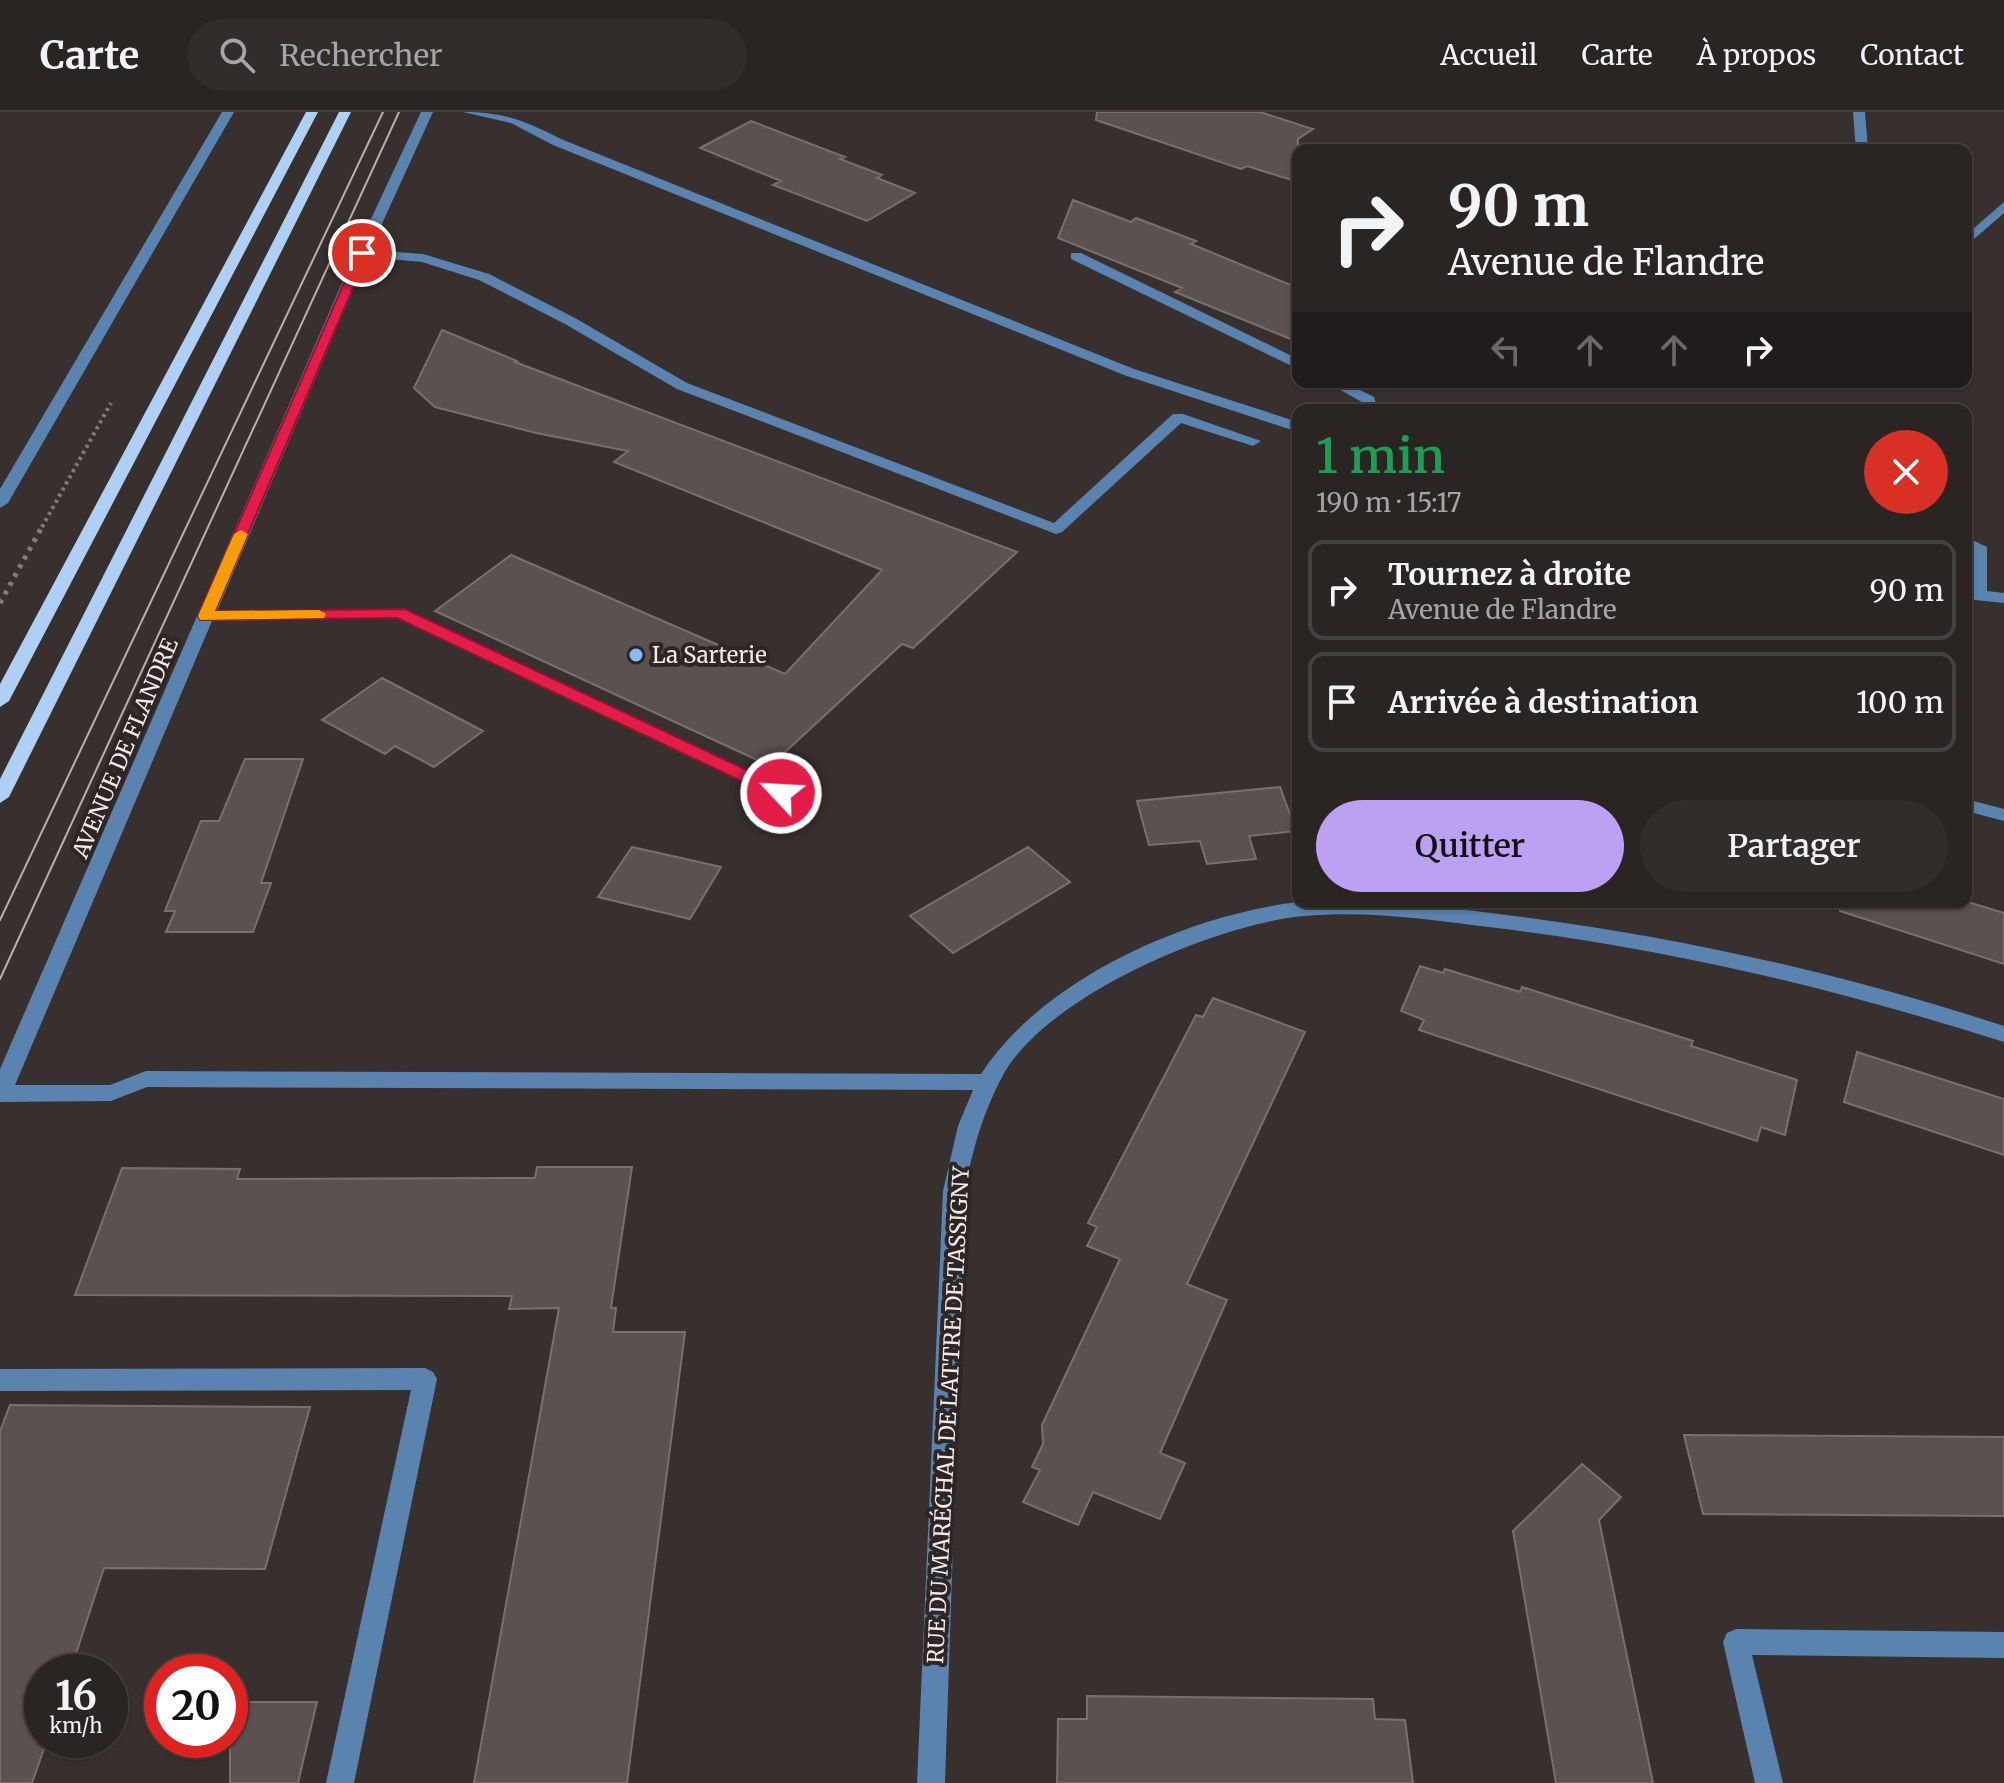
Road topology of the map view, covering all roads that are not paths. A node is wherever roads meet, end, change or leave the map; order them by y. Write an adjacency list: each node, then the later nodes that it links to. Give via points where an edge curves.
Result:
1 (228, 112): 17 (street)
2 (312, 112): 22 (main road)
3 (345, 112): 24 (main road)
4 (427, 112): 10 (street, AVENUE DE FLANDRE)
5 (469, 112): 15 (street, via 514,120 557,142 1129,372)
6 (1859, 112): 7 (street)
7 (1862, 144)
8 (2004, 206): 9 (street)
9 (1972, 236)
10 (362, 253): 16 (street, via 423,258 484,277 682,386 1056,529 1178,417); 21 (street, AVENUE DE FLANDRE)
11 (1076, 256): 12 (street)
12 (1292, 362)
13 (1345, 388): 14 (street)
14 (1369, 404)
15 (1292, 425)
16 (1253, 441)
17 (0, 503)
18 (1972, 544): 19 (street, via 1979,547)
19 (1973, 595): 20 (street)
20 (2004, 598)
21 (206, 616): 23 (street, via 399,613); 31 (street, AVENUE DE FLANDRE)
22 (0, 701)
23 (781, 793)
24 (0, 797)
25 (1972, 807): 26 (street)
26 (2004, 815)
27 (1327, 908): 30 (street, RUE DU MARÉCHAL DE LATTRE DE TASSIGNY, via 1218,929 1124,966 1047,1014 1017,1043)
28 (1381, 908): 29 (street, RUE DU MARÉCHAL DE LATTRE DE TASSIGNY, via 1554,927 1689,951 1790,972)
29 (2004, 1034)
30 (989, 1082): 31 (street, via 146,1079 111,1093); 35 (street, RUE DU MARÉCHAL DE LATTRE DE TASSIGNY, via 961,1144 954,1191)
31 (0, 1094)
32 (0, 1380): 34 (street, via 425,1379)
33 (2004, 1645): 36 (street, via 1736,1642)
34 (340, 1783)
35 (931, 1783)
36 (1769, 1783)

